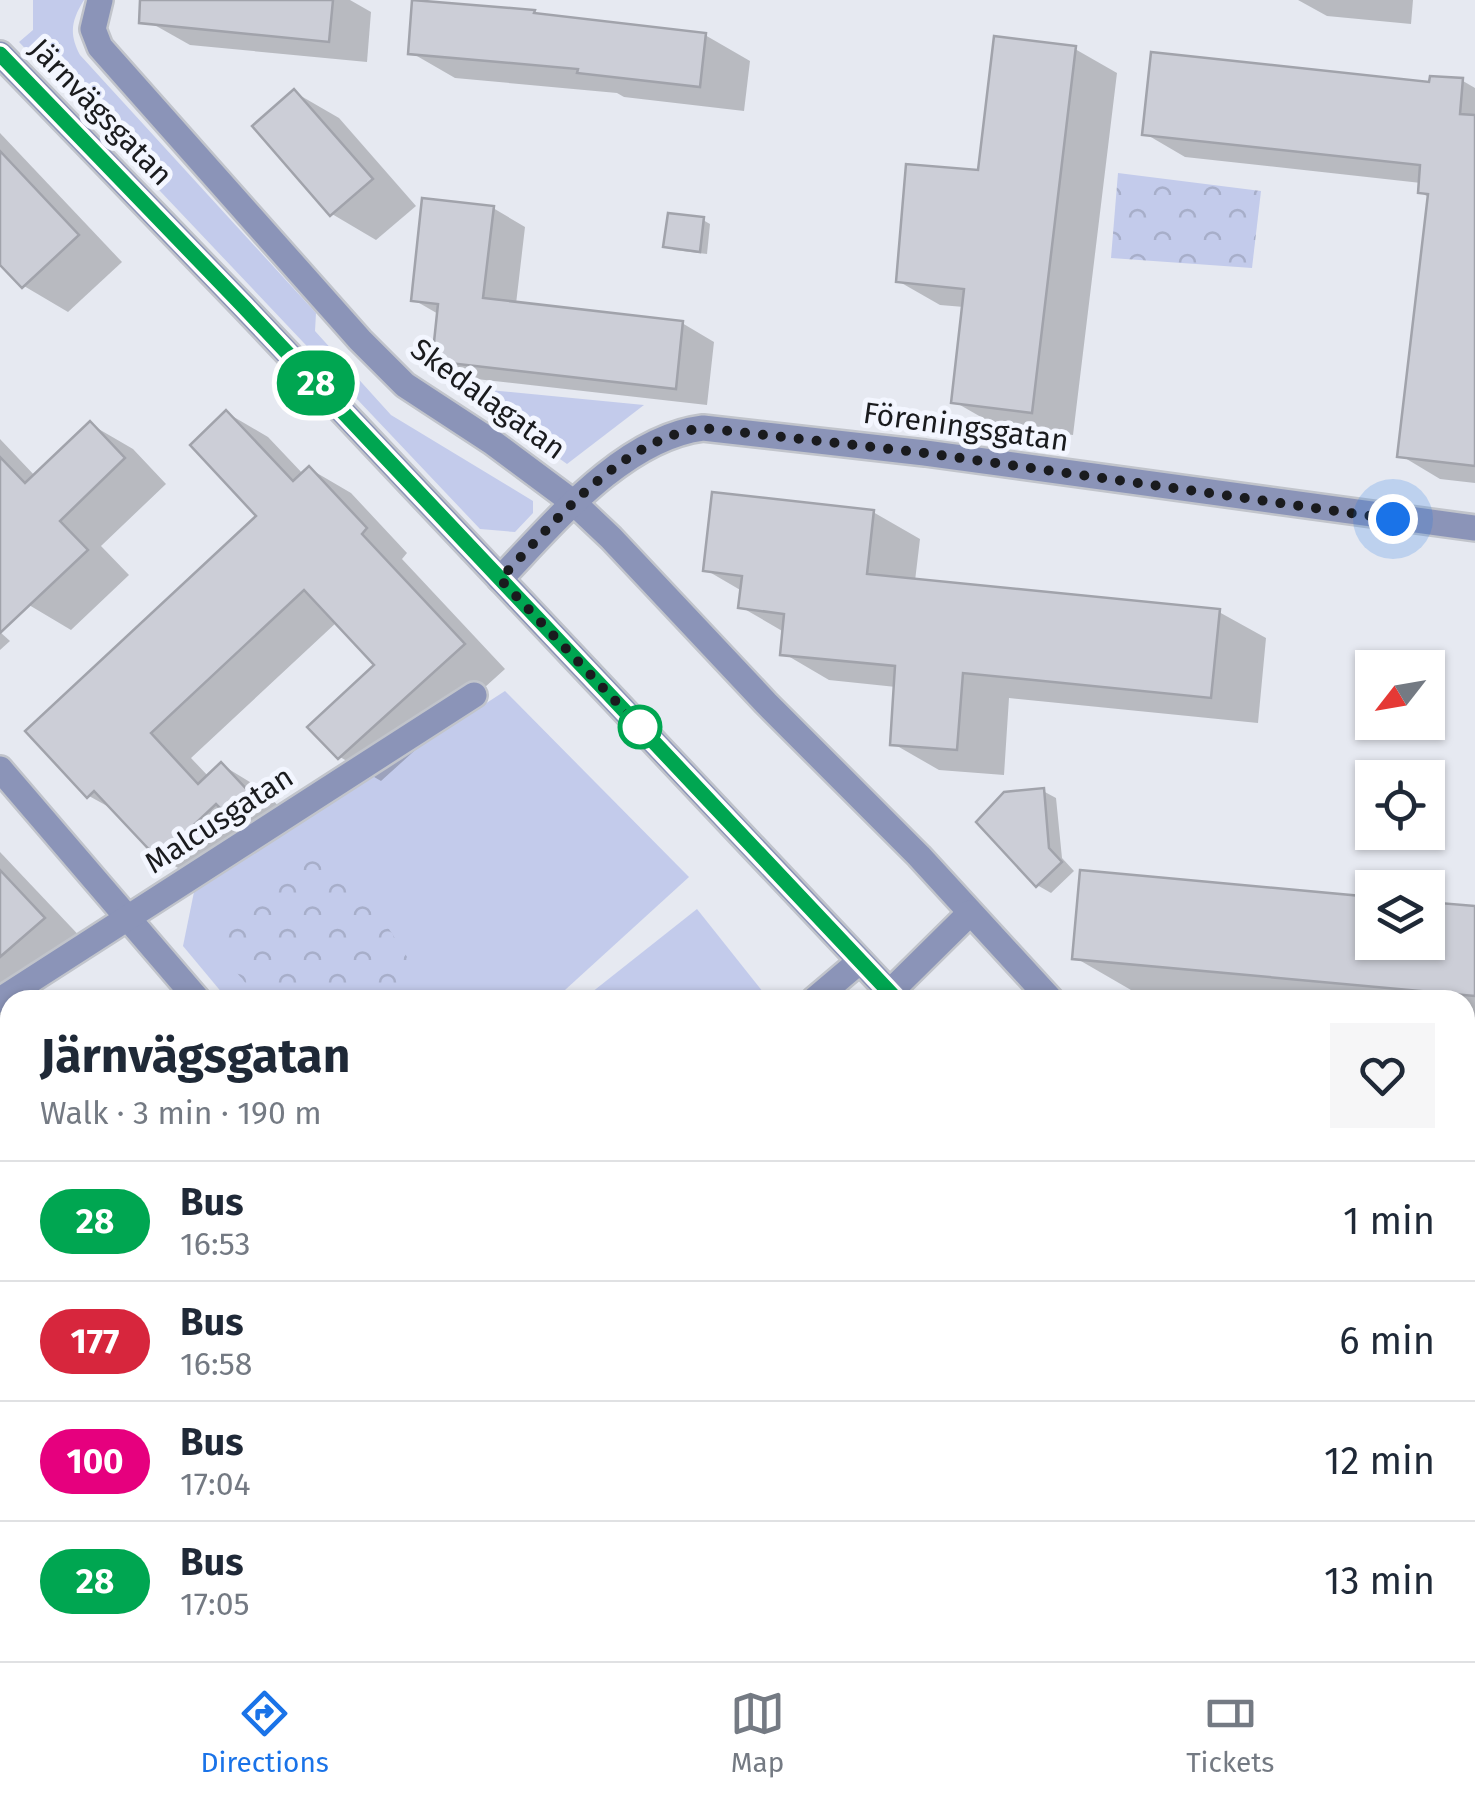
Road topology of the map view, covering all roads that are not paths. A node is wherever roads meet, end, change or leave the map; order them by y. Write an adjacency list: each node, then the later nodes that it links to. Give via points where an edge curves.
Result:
1 (100, 0): 3 (street, Skedalagatan, via 93,29 100,47 360,340 405,385)
2 (0, 54): 5 (street, Järnvägsgatan)
3 (574, 503): 4 (street, Föreningsgatan, via 650,446 703,428); 5 (street, Föreningsgatan); 8 (street, Skedalagatan)
4 (1475, 528)
5 (500, 579): 10 (street, Järnvägsgatan)
6 (474, 694): 9 (street, Malcusgatan)
7 (0, 770): 9 (street)
8 (970, 913): 15 (street); 16 (street, Skedalagatan)
9 (127, 918): 11 (street, Malcusgatan); 12 (street)
10 (860, 961): 13 (street); 14 (street, Järnvägsgatan)
11 (15, 990)
12 (189, 990)
13 (826, 990)
14 (888, 990)
15 (899, 990)
16 (1042, 990)

